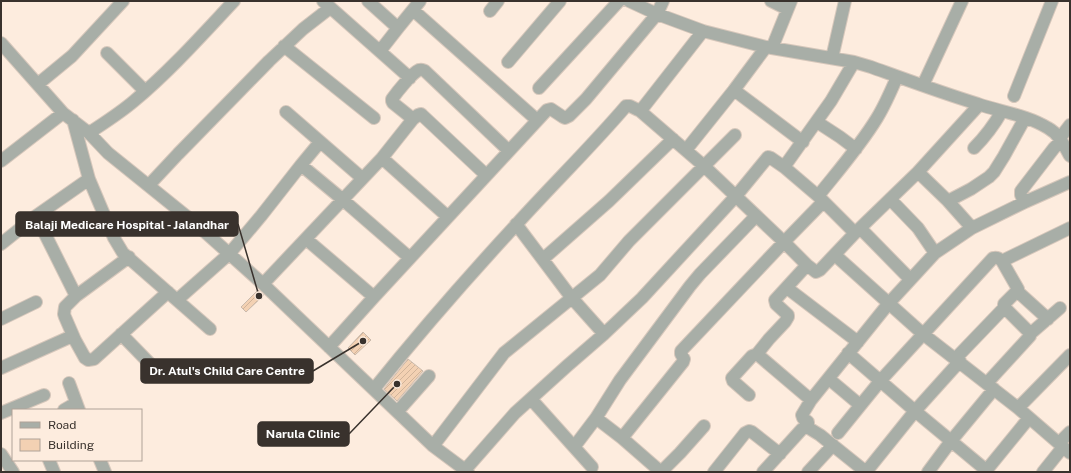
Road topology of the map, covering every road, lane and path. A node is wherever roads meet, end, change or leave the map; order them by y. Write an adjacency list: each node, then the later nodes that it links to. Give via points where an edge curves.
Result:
1 (123, 1): 30 (street, via 72,56)
2 (368, 1): 18 (street)
3 (498, 1): 16 (street)
4 (560, 1): 26 (street)
5 (619, 1): 32 (street)
6 (629, 1): 17 (street)
7 (663, 1): 17 (street)
8 (771, 1): 15 (street)
9 (845, 1): 25 (street)
10 (962, 1): 31 (street)
11 (1052, 1): 35 (street)
12 (233, 2): 34 (street, via 195,44)
13 (326, 5): 20 (street); 23 (street)
14 (417, 5): 18 (street); 44 (street)
15 (789, 5): 21 (street)
16 (490, 11)
17 (657, 14): 19 (street); 44 (street, via 569,116 565,118 550,109)
18 (398, 28): 23 (street)
19 (703, 31): 21 (street); 37 (street)
20 (284, 46): 41 (street); 68 (street)
21 (769, 47): 25 (street); 33 (street)
22 (3, 50): 30 (street)
23 (380, 51): 29 (street)
24 (108, 53): 34 (street)
25 (832, 58): 27 (street)
26 (508, 62)
27 (854, 62): 28 (street); 45 (street)
28 (897, 76): 31 (street); 54 (street, via 877,118)
29 (410, 78): 43 (street, via 392,101); 56 (street, via 419,70 423,70)
30 (38, 84): 40 (street)
31 (923, 85): 36 (street)
32 (539, 88)
33 (734, 90): 52 (street); 55 (street)
34 (145, 91): 47 (street)
35 (1014, 96)
36 (979, 105): 38 (street); 63 (street)
37 (640, 110): 49 (street); 78 (street, via 626,106)
38 (1002, 111): 42 (street); 53 (street, via 987,135)
39 (286, 112): 51 (street)
40 (68, 116): 47 (street); 59 (street); 66 (street)
41 (374, 118)
42 (1025, 118): 50 (street, via 1048,128); 73 (street, via 990,177)
43 (413, 119): 58 (street); 64 (street, via 419,114 422,115)
44 (537, 120): 56 (street)
45 (817, 122): 52 (street); 54 (street)
46 (1070, 125): 50 (street)
47 (89, 133): 68 (street, via 108,153)
48 (735, 135): 61 (street)
49 (672, 139): 55 (street); 90 (street, via 609,201)
50 (1061, 140): 57 (street); 74 (street, via 1021,191)
51 (320, 142): 60 (street); 65 (street)
52 (803, 142): 62 (street)
53 (974, 148)
54 (856, 149): 71 (street)
55 (686, 150): 61 (street)
56 (509, 151): 64 (street)
57 (1070, 156)
58 (382, 158): 65 (street); 77 (street)
59 (1, 161)
60 (301, 165): 70 (street); 86 (street)
61 (704, 166): 69 (street); 100 (street, via 629,241 600,275)
62 (784, 167): 69 (street, via 768,158); 71 (street)
63 (918, 172): 72 (street); 73 (street)
64 (486, 175): 77 (street)
65 (362, 178): 70 (street)
66 (89, 179): 75 (street); 88 (street, via 114,238)
67 (1070, 182): 74 (street)
68 (149, 185): 86 (street)
69 (736, 196): 76 (street); 109 (street, via 642,298)
70 (342, 199): 82 (street); 89 (street)
71 (820, 199): 81 (street); 83 (street)
72 (890, 199): 81 (street); 85 (street, via 918,228)
73 (948, 201): 79 (street)
74 (1025, 202): 79 (street)
75 (36, 216): 84 (street); 97 (street)
76 (756, 216): 83 (street); 138 (street, via 690,286 620,380)
77 (448, 217): 89 (street)
78 (516, 224): 90 (street); 126 (street, via 432,318)
79 (972, 228): 85 (street)
80 (1070, 228): 91 (street)
81 (858, 230): 87 (street); 93 (street)
82 (306, 239): 94 (street); 99 (street)
83 (784, 242): 92 (street); 144 (street, via 681,351 683,362)
84 (1, 244)
85 (935, 253): 93 (street)
86 (229, 254): 94 (street); 98 (street)
87 (835, 255): 92 (street, via 817,272); 102 (street)
88 (129, 257): 97 (street); 98 (street)
89 (410, 258): 99 (street)
90 (543, 259): 100 (street)
91 (1002, 261): 96 (street, via 1017,286); 110 (street, via 993,258)
92 (807, 265): 95 (street)
93 (910, 279): 102 (street)
94 (263, 284): 114 (street)
95 (787, 288): 113 (street); 116 (street, via 775,301 788,315 787,319)
96 (1017, 291): 103 (street, via 1004,304); 105 (street)
97 (76, 296): 112 (street, via 64,310)
98 (173, 296): 107 (street); 108 (street)
99 (374, 297): 114 (street)
100 (571, 297): 109 (street); 147 (street, via 504,353)
101 (36, 302): 106 (street)
102 (889, 303): 110 (street); 113 (street)
103 (1004, 308): 111 (street); 118 (street)
104 (1060, 308): 105 (street)
105 (1048, 318): 111 (street)
106 (1, 319)
107 (210, 329)
108 (122, 334): 112 (street, via 92,360 85,358); 120 (street)
109 (604, 334): 129 (street)
110 (923, 334): 118 (street); 123 (street)
111 (1030, 334): 125 (street)
112 (75, 340): 119 (street, via 67,338)
113 (858, 342): 115 (street)
114 (329, 347): 126 (street)
115 (848, 353): 122 (street); 123 (street)
116 (757, 354): 128 (street, via 752,356 732,378); 130 (street)
117 (1070, 355): 133 (street)
118 (958, 360): 125 (street); 136 (street)
119 (1, 368)
120 (159, 373)
121 (429, 376): 135 (street)
122 (829, 379): 130 (street); 131 (street)
123 (881, 380): 131 (street); 136 (street)
124 (69, 383): 132 (street)
125 (990, 386): 133 (street); 145 (street)
126 (374, 389): 135 (street)
127 (44, 395): 137 (street)
128 (749, 395)
129 (531, 399): 148 (street); 155 (street)
130 (811, 400): 141 (street, via 802,415 808,422)
131 (860, 405): 143 (street)
132 (77, 406): 134 (street)
133 (1018, 408): 139 (street)
134 (67, 409)
135 (398, 411): 147 (street)
136 (915, 411): 145 (street); 164 (street)
137 (1, 413)
138 (596, 418): 144 (street); 148 (street)
139 (1029, 418): 149 (street); 156 (street)
140 (704, 426): 160 (street)
141 (808, 427): 146 (street); 151 (street, via 804,428)
142 (1070, 432): 149 (street)
143 (838, 433)
144 (622, 438): 160 (street)
145 (951, 441): 156 (street); 165 (street)
146 (834, 445): 163 (street); 164 (street)
147 (434, 446): 155 (street)
148 (574, 447): 154 (street)
149 (1064, 448): 166 (street)
150 (1, 454): 157 (street)
151 (780, 454): 161 (street, via 752,432 747,431); 162 (street)
152 (49, 461): 158 (street)
153 (100, 461): 159 (street)
154 (592, 467)
155 (463, 470)
156 (986, 471)
157 (13, 472)
158 (54, 472)
159 (105, 472)
160 (661, 472)
161 (714, 472)
162 (763, 472)
163 (808, 472)
164 (866, 472)
165 (928, 472)
166 (1043, 472)

